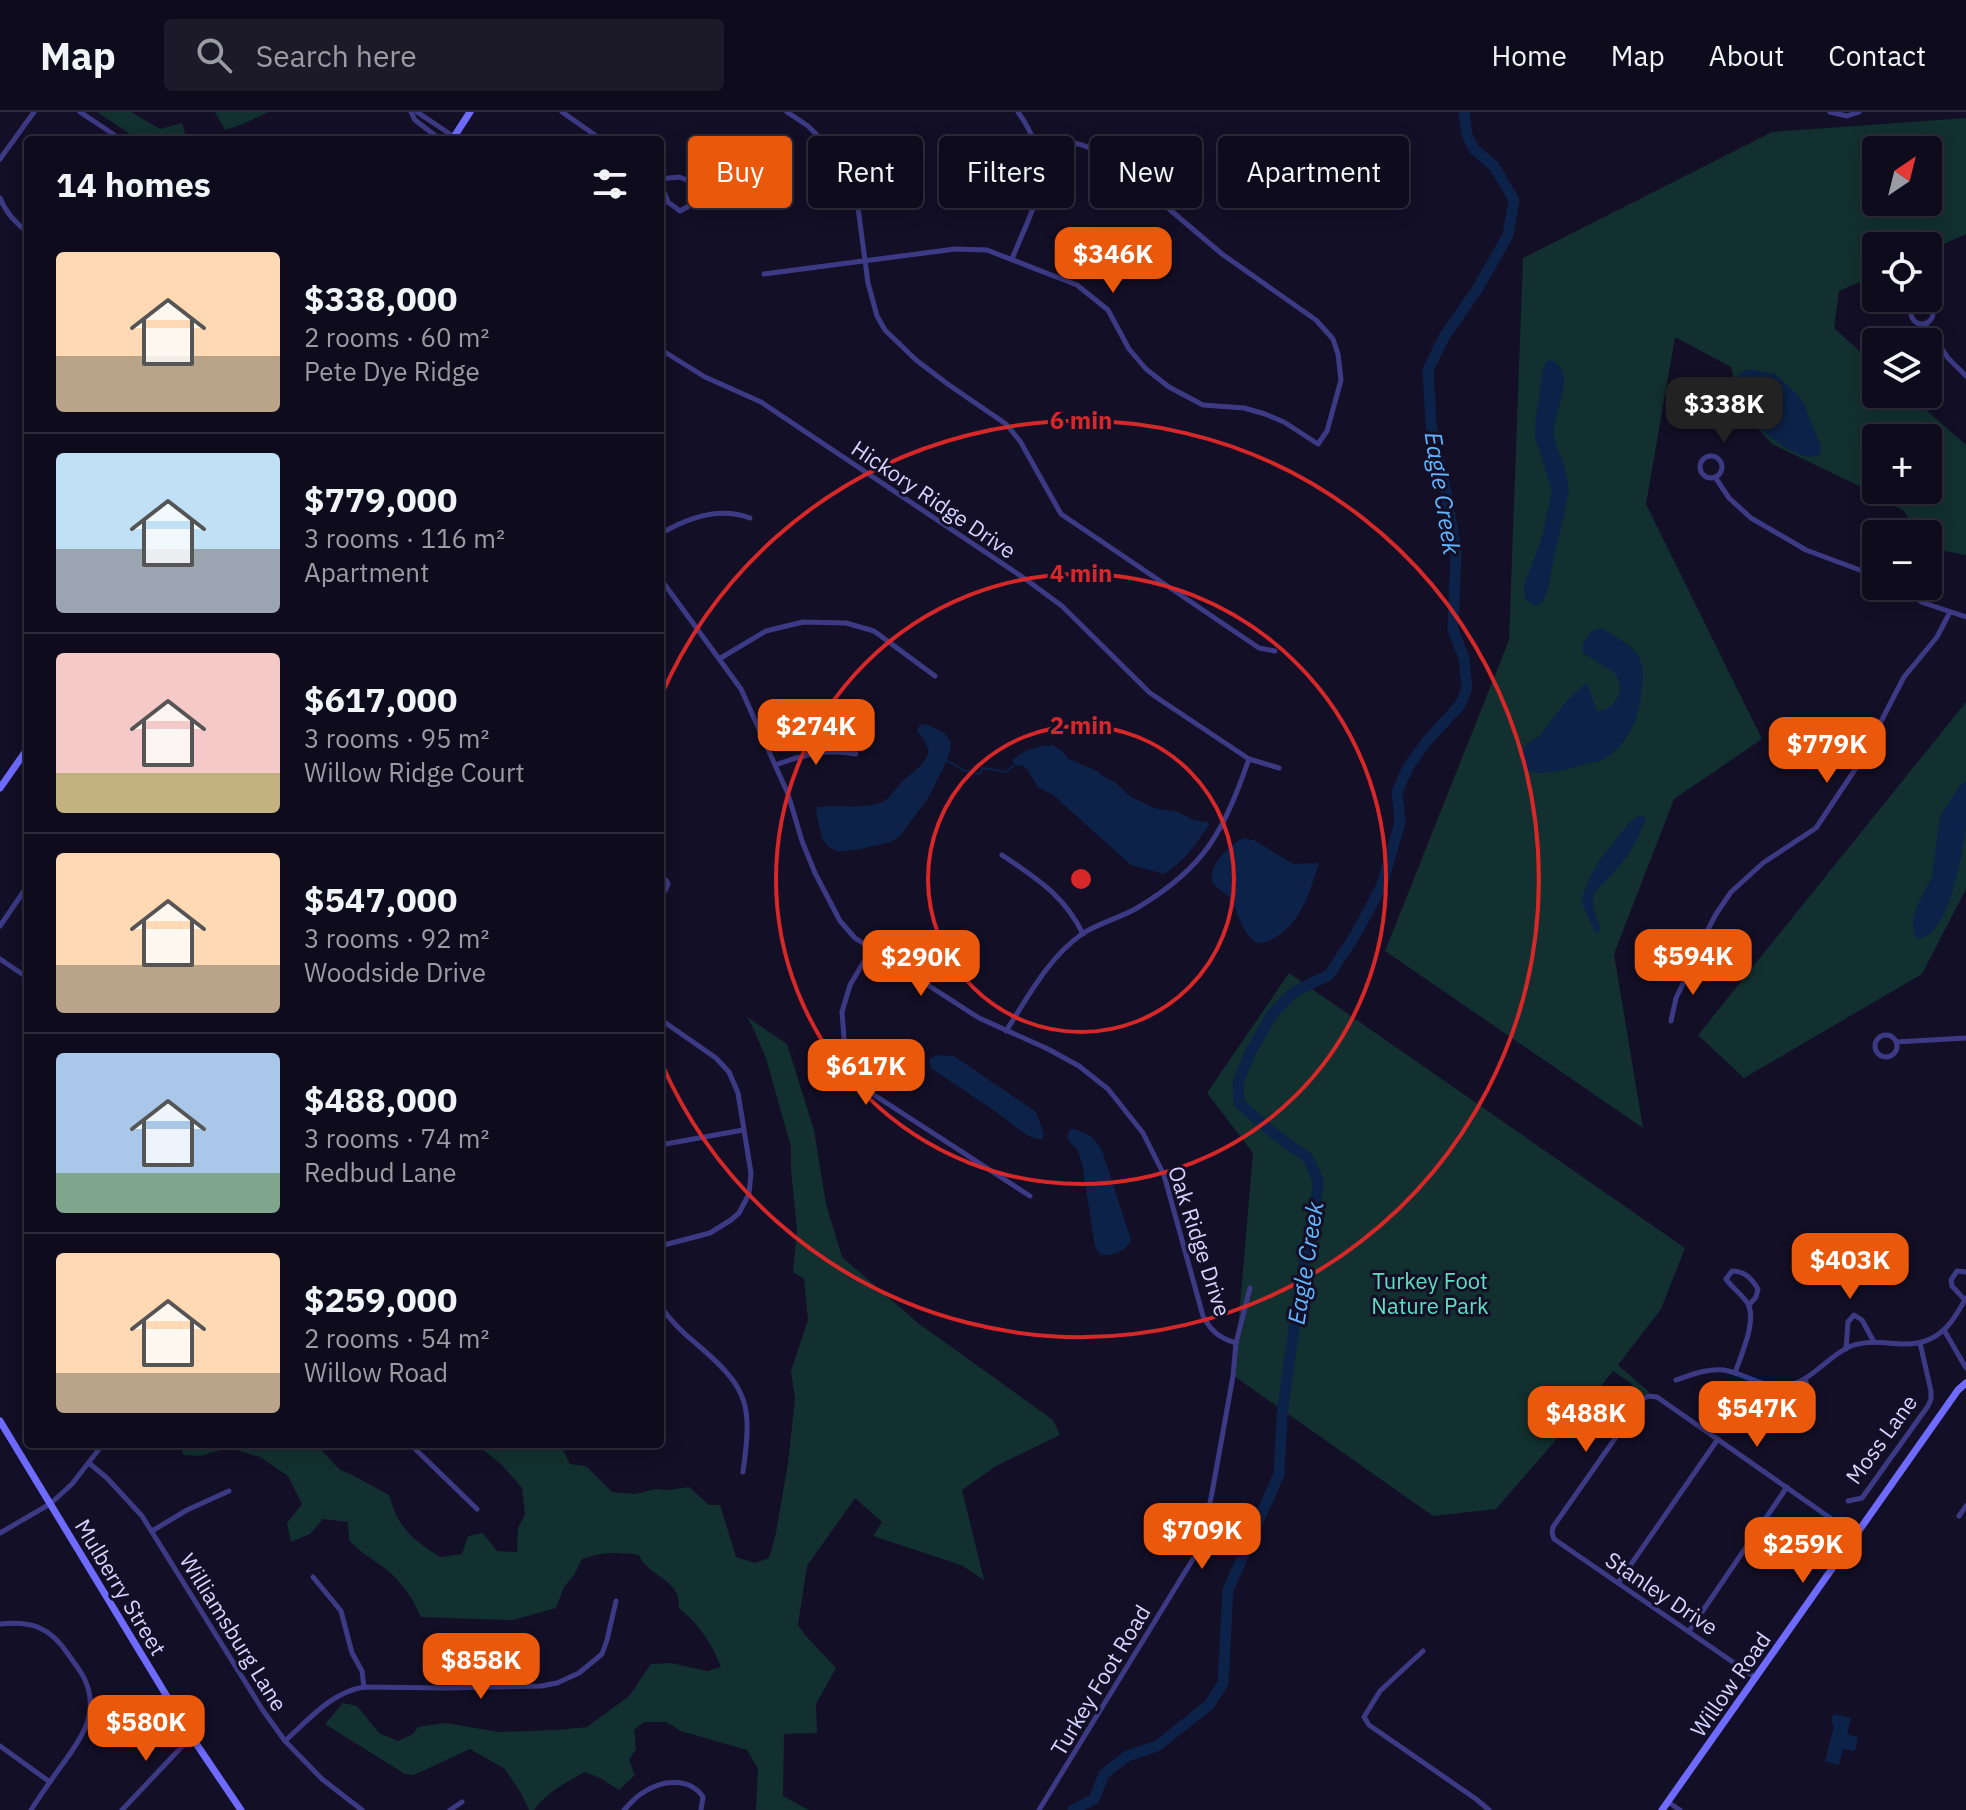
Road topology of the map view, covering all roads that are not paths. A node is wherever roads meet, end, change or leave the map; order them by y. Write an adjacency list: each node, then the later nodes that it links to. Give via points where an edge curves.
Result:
1 (34, 112): 18 (street)
2 (80, 112): 11 (street)
3 (411, 112): 12 (street)
4 (417, 112): 13 (street)
5 (470, 112): 14 (street)
6 (562, 112): 15 (street)
7 (787, 112): 25 (street, via 822,140 849,178)
8 (1018, 112): 16 (street)
9 (1830, 112): 10 (street)
10 (1859, 112)
11 (116, 136)
12 (436, 136)
13 (451, 136)
14 (457, 136)
15 (596, 136)
16 (1033, 136)
17 (1074, 142): 24 (street, via 1108,157 1222,254 1316,320 1333,339 1341,380 1327,431 1318,444 1265,414 1203,405 1169,387 1129,349 1108,310 1077,285)
18 (0, 159)
19 (664, 180): 20 (street, via 690,181 695,193 680,211)
20 (664, 192)
21 (0, 198): 23 (street)
22 (1032, 208): 24 (street)
23 (24, 229)
24 (1012, 259): 25 (street, via 987,250 955,249)
25 (865, 262): 26 (street); 38 (street, via 885,330 916,360 1006,424 1061,514 1259,648)
26 (764, 274)
27 (1925, 324): 27 (street, via 1933,309 1918,303 1912,319); 29 (street)
28 (664, 351): 43 (street, Hickory Ridge Drive, via 761,402 1024,578 1062,606 1150,693)
29 (1966, 376)
30 (1715, 477): 30 (street, via 1720,461 1707,457 1701,471); 33 (street, via 1751,518 1806,550)
31 (750, 518): 32 (street, via 716,513)
32 (664, 532)
33 (1862, 571)
34 (664, 583): 39 (street, Oak Ridge Drive)
35 (1919, 600): 36 (street)
36 (1950, 612): 37 (street); 51 (street, via 1904,677 1860,762 1816,828 1731,892)
37 (1966, 617)
38 (1275, 651)
39 (719, 659): 40 (street, via 766,631 803,622 846,623 874,631); 44 (street, Oak Ridge Drive, via 741,689)
40 (935, 676)
41 (24, 754): 46 (street)
42 (856, 754): 44 (street, via 807,754)
43 (1249, 759): 45 (street, Hickory Ridge Drive); 50 (street, via 1218,833 1200,859 1164,891)
44 (775, 765): 52 (street, Oak Ridge Drive, via 802,841 840,921)
45 (1279, 768)
46 (0, 788)
47 (1002, 855): 50 (street, via 1057,895)
48 (24, 891): 49 (street)
49 (0, 926)
50 (1083, 934): 58 (street, via 1050,963)
51 (1700, 945): 54 (street, via 1686,951); 54 (street, via 1706,959)
52 (872, 948): 58 (street, Oak Ridge Drive); 63 (street, via 850,985 842,1012 845,1051 865,1089)
53 (0, 959): 55 (street)
54 (1692, 965): 56 (street)
55 (24, 975)
56 (1671, 1021)
57 (664, 1022): 61 (street, via 729,1072)
58 (1006, 1031): 72 (street, Oak Ridge Drive, via 1079,1066 1108,1089 1143,1133 1164,1175 1203,1316 1214,1334)
59 (1966, 1038): 60 (street)
60 (1896, 1042): 60 (street, via 1883,1036 1876,1049 1890,1057)
61 (743, 1130): 62 (street); 64 (street, via 751,1183 739,1213 710,1233)
62 (664, 1144)
63 (1030, 1196)
64 (664, 1245)
65 (1966, 1272): 67 (street, via 1957,1271 1951,1280)
66 (1250, 1288): 72 (street, Turkey Foot Road)
67 (1965, 1299): 70 (street)
68 (1749, 1305): 68 (street, via 1726,1279 1732,1271 1746,1275 1758,1289); 76 (street, via 1748,1335)
69 (664, 1310): 86 (street, via 722,1365 741,1394 748,1429)
70 (1944, 1330): 73 (street); 75 (street)
71 (1874, 1342): 73 (street); 74 (street); 74 (street, via 1854,1315 1848,1322)
72 (1236, 1343): 118 (street, Turkey Foot Road, via 1201,1546)
73 (1920, 1343): 89 (street, Moss Lane, via 1931,1391 1928,1406 1862,1498)
74 (1846, 1349): 77 (street)
75 (1966, 1368)
76 (1735, 1373): 78 (street, via 1707,1370); 80 (street)
77 (1805, 1379): 80 (street); 80 (street, via 1813,1403 1807,1409 1799,1406)
78 (1676, 1380)
79 (1966, 1383): 96 (street, Willow Road)
80 (1789, 1384)
81 (0, 1421): 90 (street, Mulberry Street)
82 (1718, 1439): 87 (street); 98 (street); 98 (street, Stanley Drive, via 1648,1396 1612,1442 1552,1533)
83 (100, 1448): 85 (street)
84 (414, 1448): 92 (street)
85 (89, 1463): 90 (street); 94 (street, Williamsburg Lane)
86 (743, 1472)
87 (1787, 1487): 96 (street); 101 (street)
88 (229, 1491): 94 (street)
89 (1848, 1501)
90 (50, 1504): 95 (street); 105 (street, Mulberry Street)
91 (1966, 1506): 93 (street)
92 (477, 1509)
93 (1959, 1516)
94 (152, 1531): 106 (street, Williamsburg Lane)
95 (0, 1533)
96 (1856, 1536): 103 (street, Willow Road)
97 (313, 1577): 104 (street, via 341,1611)
98 (1618, 1583): 101 (street, Stanley Drive)
99 (616, 1601): 104 (street, via 602,1654 557,1683)
100 (0, 1624): 108 (street, via 23,1623 52,1635 88,1689 87,1726)
101 (1689, 1631): 103 (street, Stanley Drive)
102 (1423, 1651): 119 (street, via 1380,1691 1364,1717)
103 (1756, 1678): 110 (street, Willow Road)
104 (364, 1687): 106 (street, via 338,1695)
105 (191, 1736): 112 (street); 113 (street, Mulberry Street)
106 (285, 1741): 114 (street, Williamsburg Lane)
107 (0, 1746): 108 (street)
108 (50, 1782): 111 (street)
109 (462, 1802): 115 (street)
110 (1668, 1802): 120 (street, Willow Road); 121 (street)
111 (31, 1810)
112 (122, 1810)
113 (241, 1810)
114 (362, 1810)
115 (450, 1810)
116 (624, 1810): 117 (street, via 646,1790 674,1782 698,1789)
117 (701, 1810)
118 (1039, 1810)
119 (1489, 1810)
120 (1662, 1810)
121 (1680, 1810)

